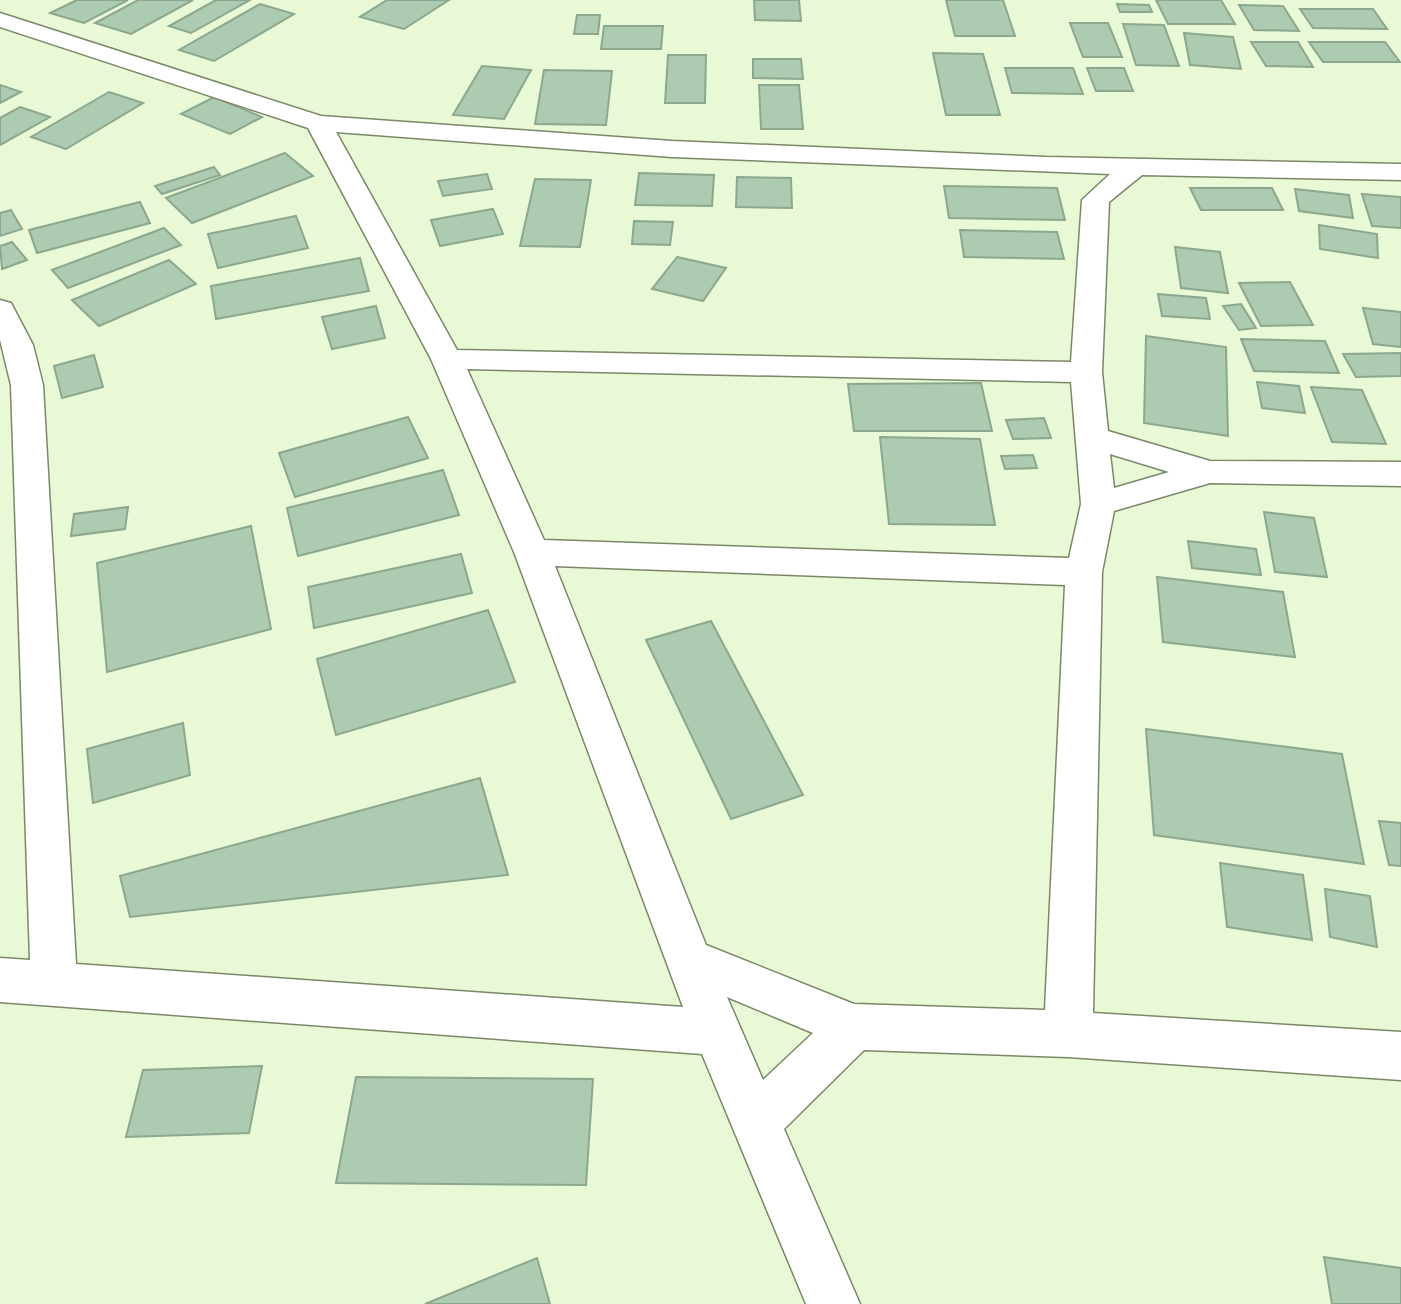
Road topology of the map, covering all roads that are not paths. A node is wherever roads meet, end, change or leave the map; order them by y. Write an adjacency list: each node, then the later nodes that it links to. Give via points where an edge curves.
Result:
1 (0, 20): 2 (street)
2 (318, 123): 3 (street, via 672,149); 8 (street)
3 (1046, 165): 4 (street); 6 (street)
4 (1135, 167): 5 (street); 6 (street)
5 (1401, 172)
6 (1096, 200): 9 (street)
7 (0, 309): 18 (street, via 18,345 27,385)
8 (447, 359): 9 (street); 14 (street)
9 (1086, 372): 10 (street)
10 (1092, 437): 11 (street); 13 (street)
11 (1209, 472): 12 (street); 13 (street)
12 (1401, 474)
13 (1098, 503): 15 (street)
14 (532, 552): 15 (street); 16 (street)
15 (1084, 572): 21 (street)
16 (690, 960): 19 (street); 20 (street)
17 (0, 981): 18 (street)
18 (54, 985): 20 (street)
19 (854, 1027): 21 (street); 23 (street)
20 (717, 1032): 23 (street)
21 (1068, 1034): 22 (street)
22 (1401, 1056)
23 (755, 1122): 24 (street)
24 (833, 1304)

